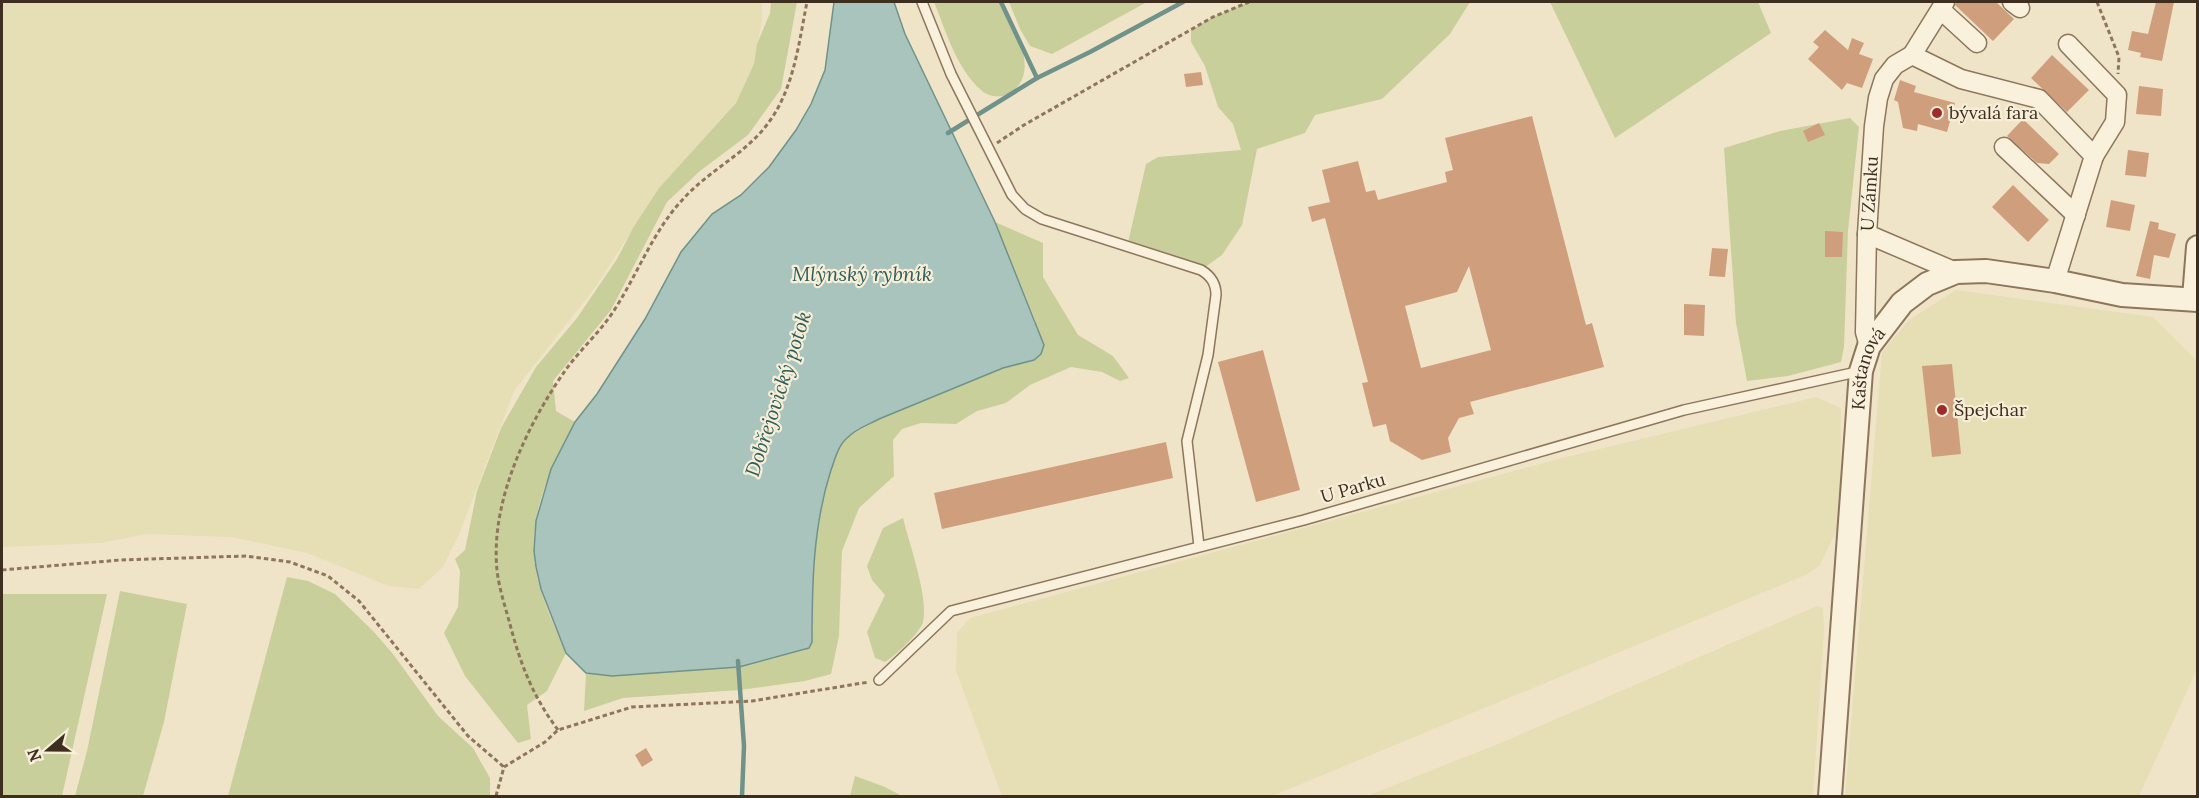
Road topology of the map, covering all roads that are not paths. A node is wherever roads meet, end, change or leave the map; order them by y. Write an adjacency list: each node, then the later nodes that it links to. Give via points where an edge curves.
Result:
1 (922, 2): 16 (lane, via 951,74 1012,195 1025,209 1042,219 1201,270 1212,280 1216,295 1208,355 1187,441)
2 (1943, 6): 3 (street, U Zámku); 5 (street, U Zámku)
3 (1977, 43)
4 (2068, 44): 7 (street, via 2117,95 2115,122)
5 (1912, 55): 7 (street, via 1961,79 2039,99); 9 (street, U Zámku, via 1895,65 1884,79 1878,98)
6 (2004, 147): 8 (street)
7 (2094, 156): 8 (street)
8 (2076, 215): 12 (street)
9 (1867, 234): 11 (street); 14 (street, U Zámku, via 1865,332)
10 (2198, 247): 13 (street, Kaštanová)
11 (1956, 272): 12 (street, Kaštanová, via 1986,271); 14 (street, Kaštanová, via 1927,284 1902,303)
12 (2055, 281): 13 (street, Kaštanová, via 2122,295)
13 (2196, 299)
14 (1869, 346): 15 (street, Kaštanová)
15 (1861, 371): 16 (lane, U Parku, via 1684,410); 18 (street, Kaštanová)
16 (1199, 546): 17 (lane, U Parku, via 951,611)
17 (879, 680)
18 (1830, 796)

